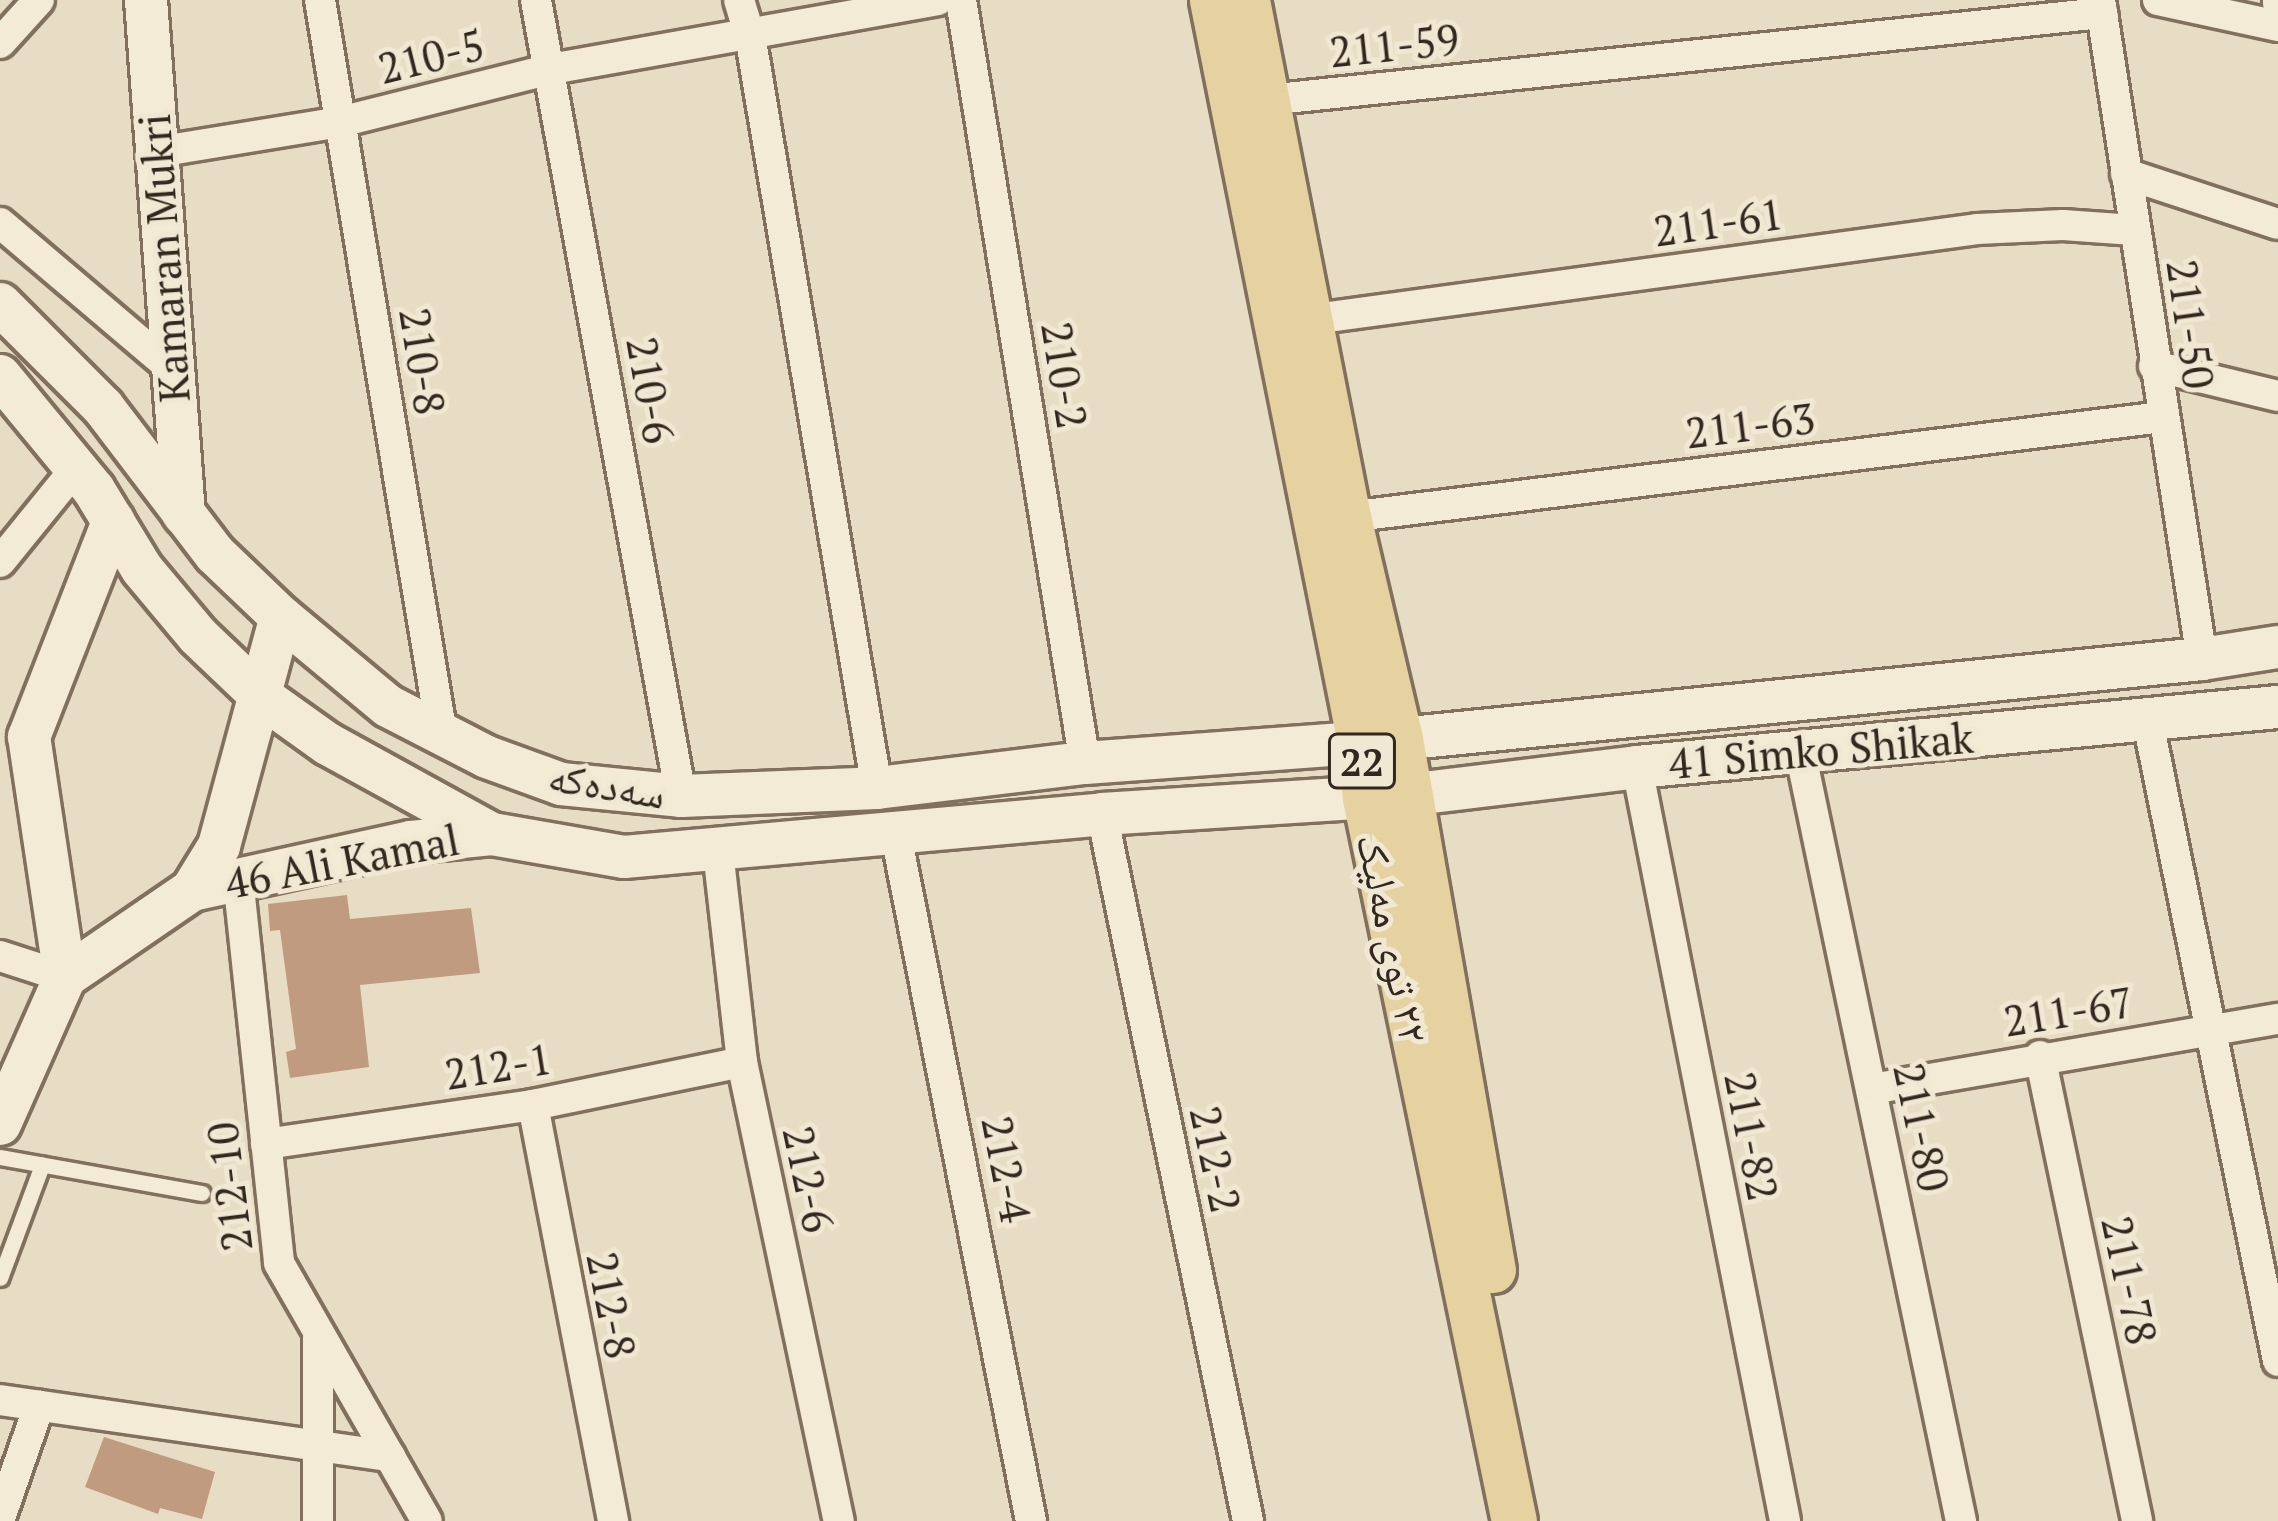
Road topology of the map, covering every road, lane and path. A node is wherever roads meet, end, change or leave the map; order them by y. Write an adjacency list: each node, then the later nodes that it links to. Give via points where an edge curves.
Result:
1 (39, 0): 14 (street)
2 (146, 0): 18 (main road, Kamaran Mukri)
3 (320, 0): 17 (street, 210-8)
4 (536, 0): 15 (street, 210-6)
5 (740, 0): 13 (street)
6 (938, 0): 13 (street, 210-5)
7 (961, 0): 44 (street, 210-2)
8 (1212, 0): 42 (main road, ٢٢ توی مەلیک / 22)
9 (1247, 0): 16 (main road, ٢٢ توی مەلیک / 22)
10 (2158, 0): 12 (street)
11 (2101, 6): 16 (street, 211-59); 19 (street, 211-50)
12 (2278, 26)
13 (750, 35): 15 (street, 210-5); 46 (street)
14 (0, 44)
15 (551, 69): 17 (street, 210-5); 47 (street, 210-6)
16 (1267, 100): 24 (main road, ٢٢ توی مەلیک / 22)
17 (340, 122): 18 (street, 210-5); 41 (street, 210-8)
18 (157, 152): 26 (main road, Kamaran Mukri)
19 (2126, 174): 21 (street); 22 (street, 211-50)
20 (0, 223): 26 (street)
21 (2278, 224)
22 (2134, 230): 24 (street, 211-61, via 1977,229); 25 (street, 211-50)
23 (0, 304): 31 (main road, سەدەکە, via 103,407)
24 (1313, 319): 32 (main road, ٢٢ توی مەلیک / 22)
25 (2154, 366): 28 (street); 29 (street, 211-50)
26 (170, 368): 31 (main road, Kamaran Mukri)
27 (0, 376): 30 (main road)
28 (2278, 396)
29 (2162, 417): 32 (street, 211-63); 37 (street, 211-50)
30 (76, 468): 33 (main road); 34 (street)
31 (184, 515): 35 (main road, سەدەکە)
32 (1348, 517): 42 (main road, ٢٢ توی مەلیک / 22)
33 (113, 521): 38 (main road, via 184,619); 56 (main road, via 29,737)
34 (0, 562)
35 (281, 617): 38 (main road, 46 Ali Kamal); 41 (main road, سەدەکە, via 388,706)
36 (2278, 647): 37 (main road, 41 Simko Shikak)
37 (2202, 659): 42 (main road, 41 Simko Shikak)
38 (262, 697): 50 (main road, via 328,744); 54 (main road, 46 Ali Kamal, via 219,846)
39 (2278, 707): 40 (main road, 41 Simko Shikak)
40 (2148, 722): 43 (main road, 41 Simko Shikak); 58 (street)
41 (442, 735): 47 (main road, سەدەکە, via 561,784)
42 (1380, 741): 44 (main road, سەدەکە); 48 (main road, ٢٢ توی مەلیک / 22)
43 (1800, 751): 45 (main road, 41 Simko Shikak); 61 (street, 211-80)
44 (1085, 763): 46 (main road, سەدەکە)
45 (1637, 767): 48 (main road, 41 Simko Shikak); 84 (street, 211-82)
46 (877, 788): 47 (main road, سەدەکە)
47 (680, 796)
48 (1386, 796): 49 (main road, 41 Simko Shikak); 82 (main road, ٢٢ توی مەلیک / 22); 83 (main road, ٢٢ توی مەلیک / 22)
49 (1102, 814): 51 (main road, 41 Simko Shikak); 81 (street, 212-2)
50 (492, 834): 52 (main road, 41 Simko Shikak, via 624,857); 53 (main road, 46 Ali Kamal)
51 (896, 835): 52 (main road, 41 Simko Shikak); 80 (street, 212-4)
52 (718, 851): 60 (street, 212-6)
53 (238, 878): 54 (main road, 46 Ali Kamal); 64 (street, 212-10)
54 (192, 890): 56 (main road, 46 Ali Kamal)
55 (0, 956): 56 (street)
56 (65, 977): 63 (main road)
57 (2278, 1019): 58 (street, 211-67)
58 (2212, 1032): 59 (street, 211-67); 70 (street)
59 (2040, 1056): 61 (street, 211-67); 86 (street, 211-78)
60 (742, 1062): 62 (street, 212-1); 79 (street, 212-6)
61 (1872, 1089): 85 (street, 211-80)
62 (533, 1105): 64 (street, 212-1); 78 (street, 212-8)
63 (0, 1124)
64 (266, 1144): 69 (street, 212-10, via 279,1263)
65 (0, 1157): 66 (lane)
66 (43, 1165): 67 (lane); 68 (lane)
67 (202, 1193)
68 (0, 1278)
69 (318, 1332): 73 (street); 74 (street, 212-10)
70 (2278, 1361)
71 (0, 1400): 72 (street)
72 (39, 1406): 73 (street); 75 (street)
73 (320, 1446): 74 (street); 76 (street)
74 (390, 1456): 77 (street, 212-10)
75 (0, 1518)
76 (318, 1521)
77 (427, 1521)
78 (613, 1521)
79 (839, 1521)
80 (1031, 1521)
81 (1249, 1521)
82 (1514, 1521)
83 (1539, 1521)
84 (1785, 1521)
85 (1961, 1521)
86 (2137, 1521)

